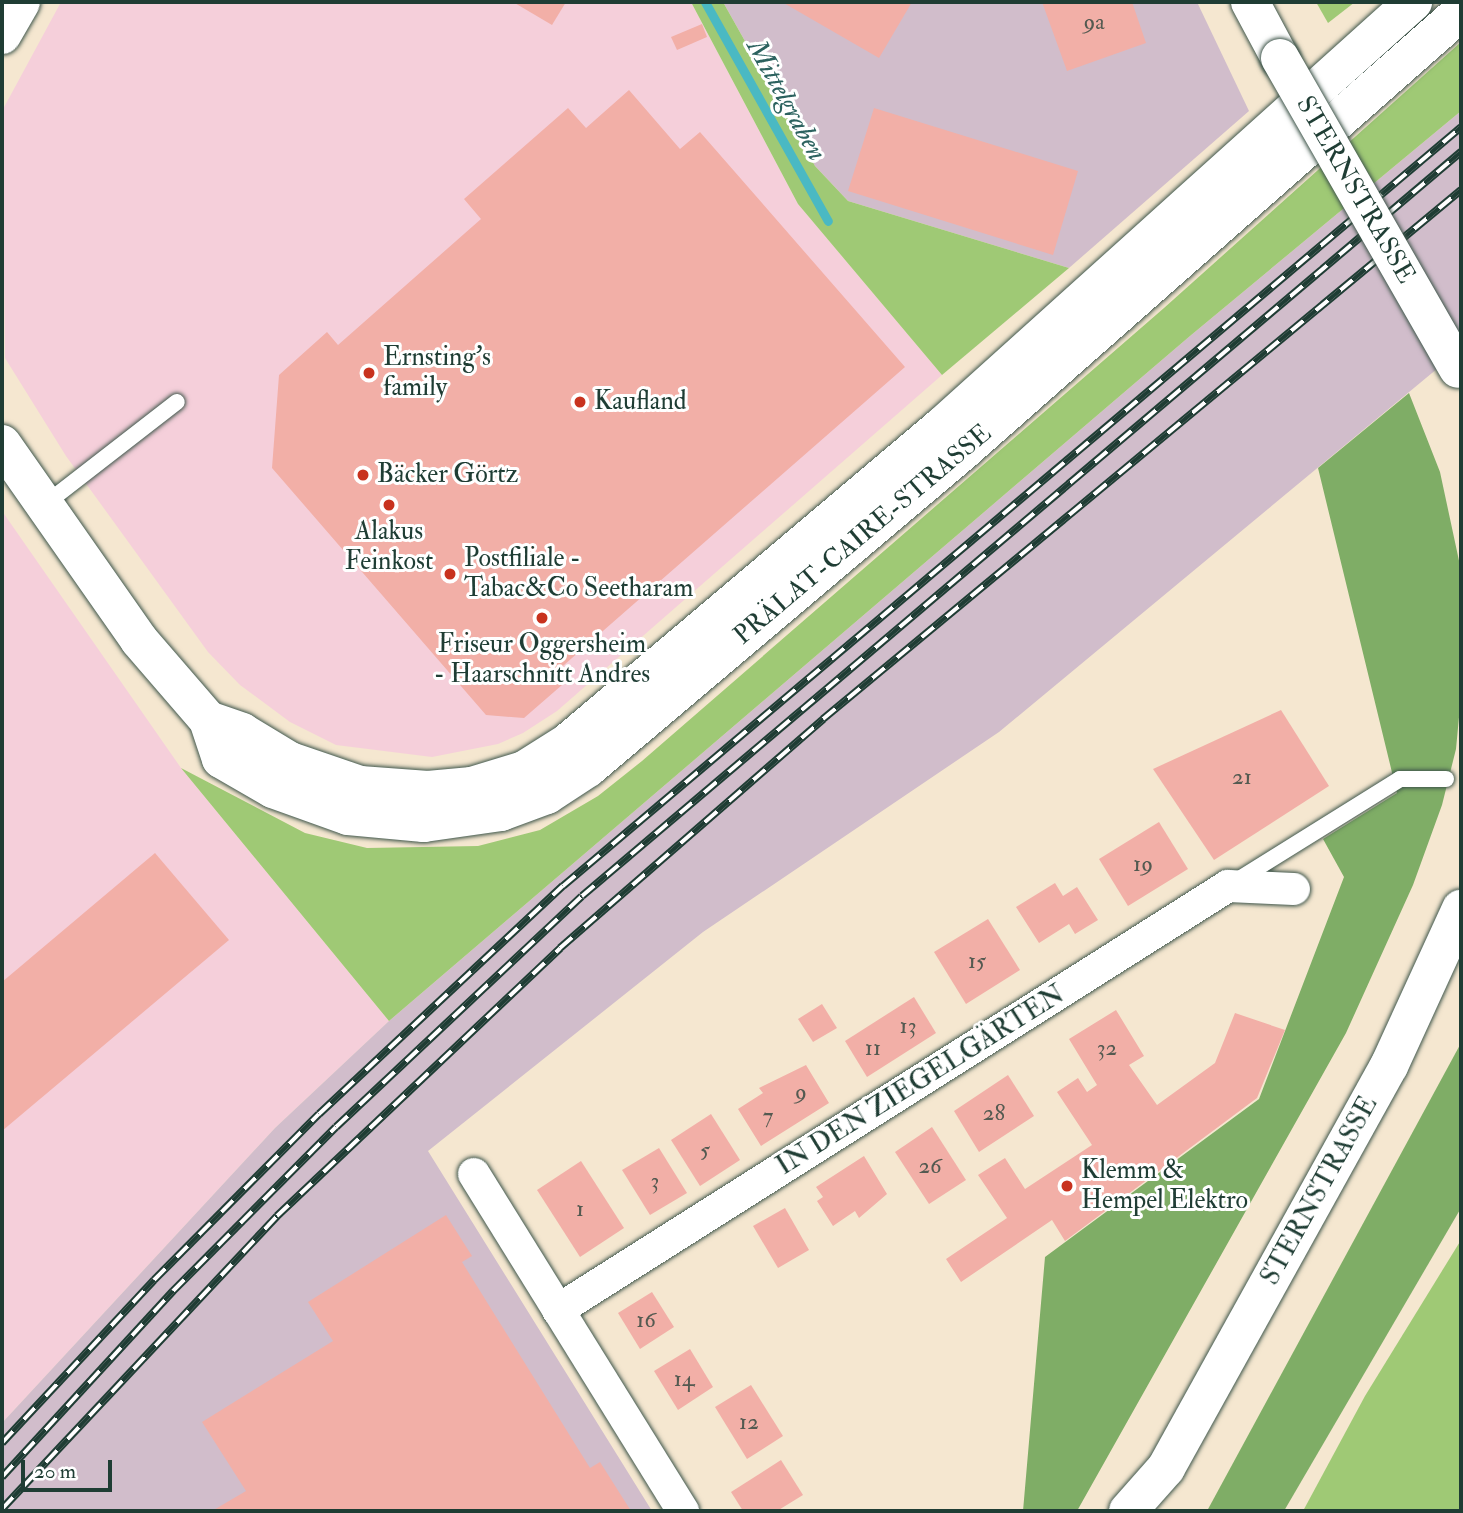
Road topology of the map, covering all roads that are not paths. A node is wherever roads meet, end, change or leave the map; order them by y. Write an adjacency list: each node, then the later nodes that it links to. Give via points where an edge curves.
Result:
1 (20, 2): 5 (street)
2 (1250, 2): 7 (street, STERNSTRASSE, bridge)
3 (1413, 2): 6 (street, PRÄLAT-CAIRE-STRASSE)
4 (1461, 12): 6 (street, PRÄLAT-CAIRE-STRASSE)
5 (2, 35)
6 (1172, 244): 10 (street, PRÄLAT-CAIRE-STRASSE, via 588,768 547,795 501,812 464,820 384,822 313,806 248,777 221,759 208,720 139,640)
7 (1460, 373)
8 (177, 402): 10 (lane)
9 (2, 444): 10 (street, PRÄLAT-CAIRE-STRASSE)
10 (44, 505)
11 (1446, 779): 12 (lane, via 1400,779)
12 (1228, 886): 13 (street); 16 (street, IN DEN ZIEGELGÄRTEN)
13 (1294, 889)
14 (1461, 909): 17 (street, STERNSTRASSE, via 1390,1066)
15 (474, 1174): 16 (street)
16 (558, 1310): 18 (street)
17 (1166, 1468): 19 (street, STERNSTRASSE); 20 (street, STERNSTRASSE)
18 (683, 1511)
19 (1128, 1511)
20 (1157, 1511)

